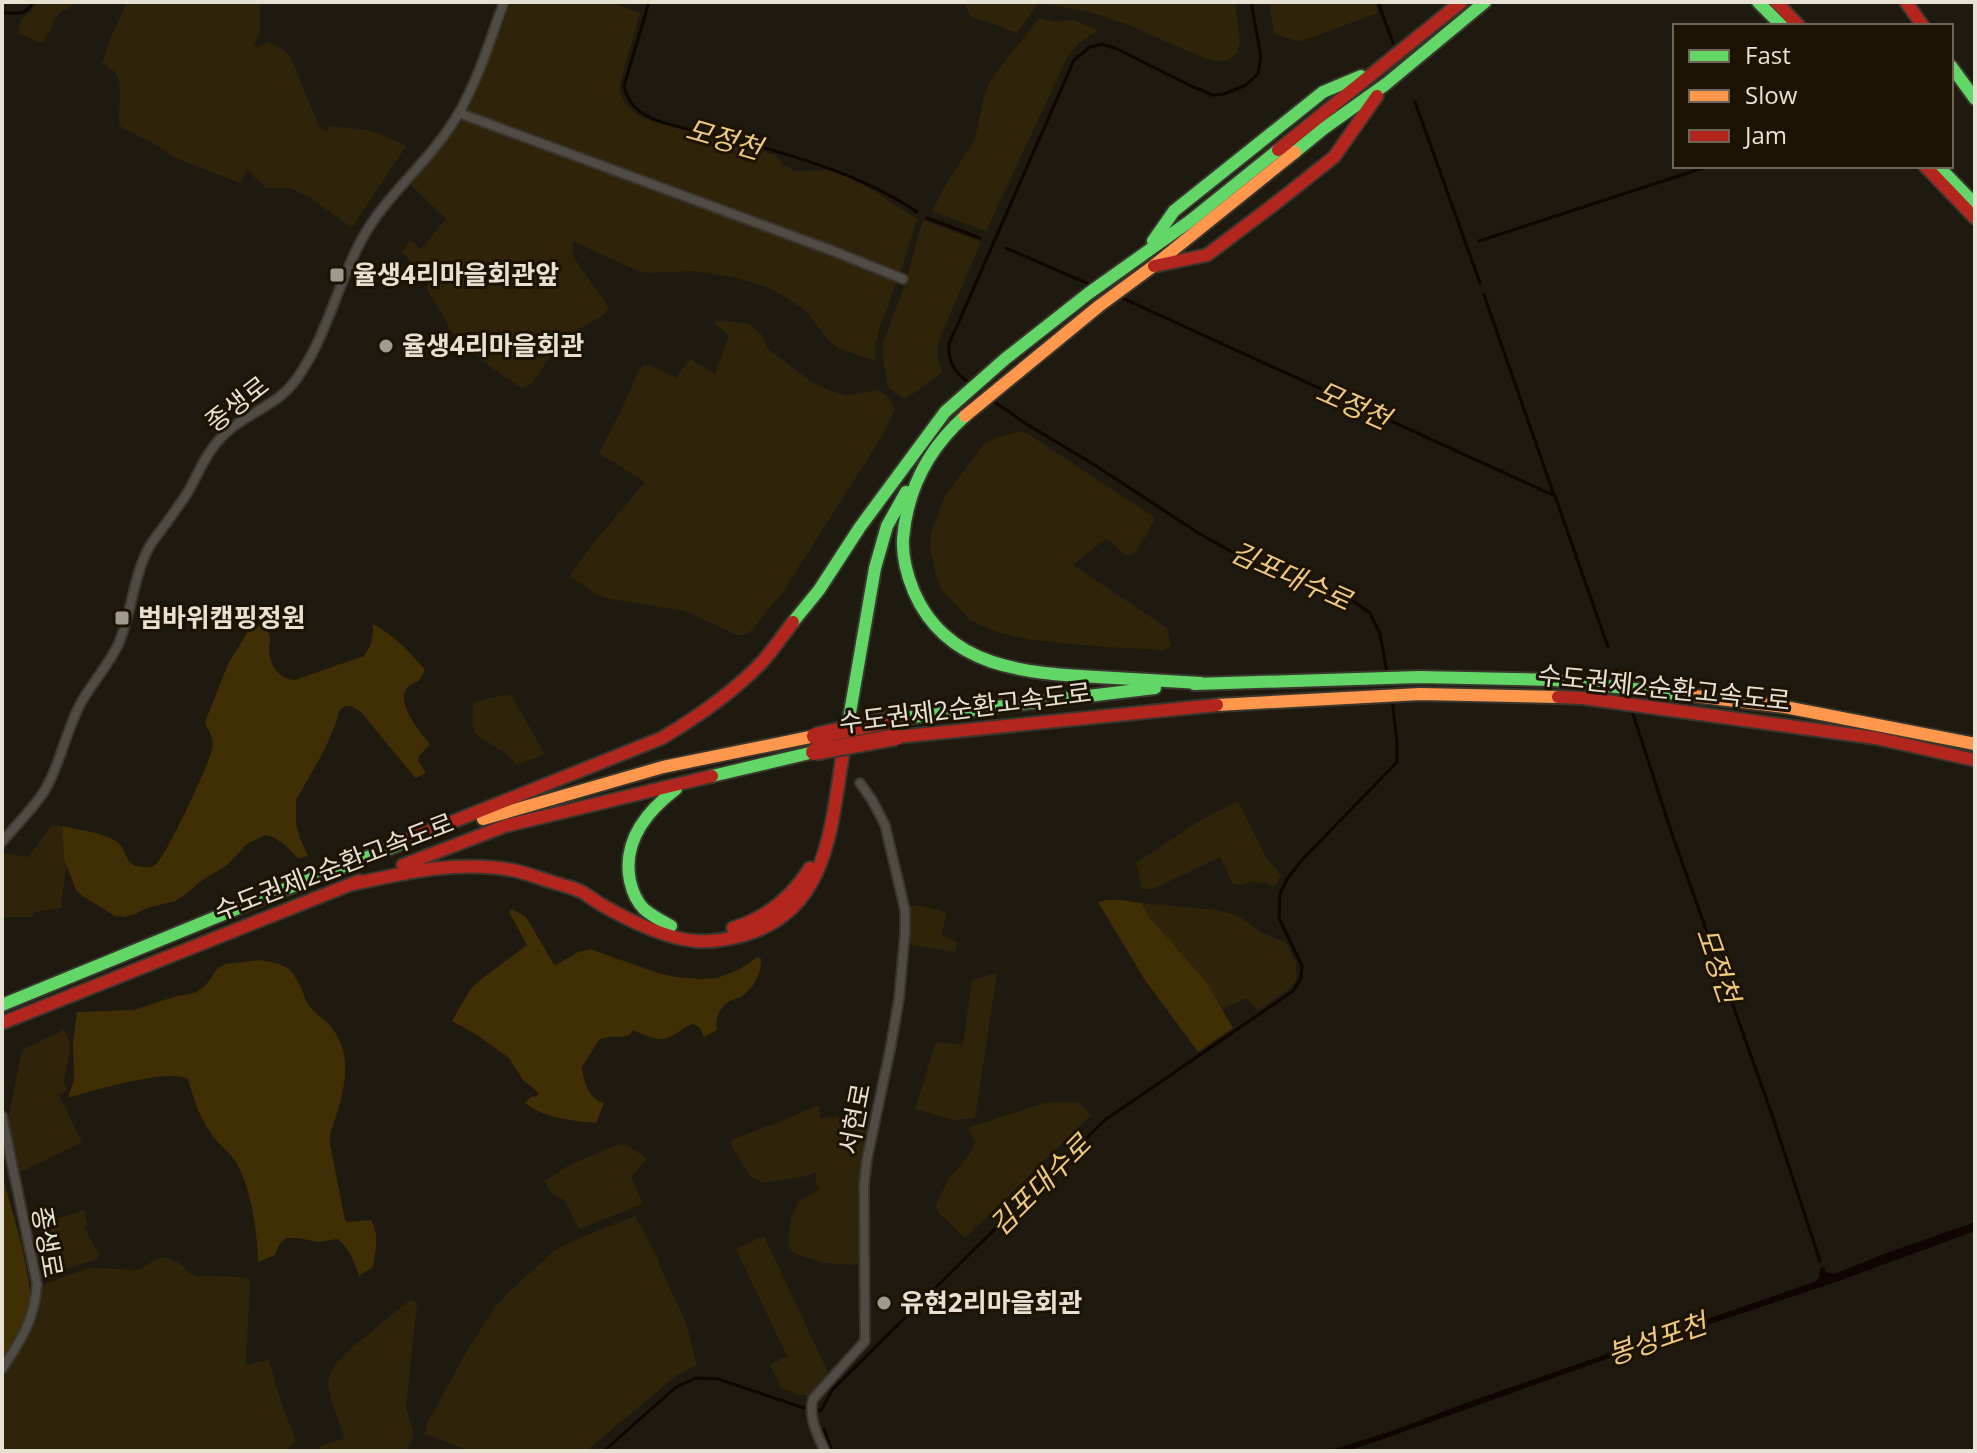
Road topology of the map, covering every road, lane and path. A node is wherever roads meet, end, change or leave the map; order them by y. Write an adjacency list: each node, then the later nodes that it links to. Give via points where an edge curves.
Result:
1 (504, 2): 13 (street, 종생로)
2 (1461, 2): 11 (main road)
3 (1485, 2): 11 (main road)
4 (1758, 2): 7 (main road)
5 (1776, 2): 8 (main road)
6 (1906, 2): 9 (main road)
7 (1780, 24)
8 (1797, 24)
9 (1922, 24)
10 (1953, 69): 12 (main road)
11 (1382, 76): 18 (main road, via 1323,129); 18 (main road, via 1323,92 1174,211); 18 (main road, via 1334,157 1207,255)
12 (1975, 99)
13 (459, 113): 19 (street); 31 (street, 종생로, via 363,235 293,385 219,440 151,544 117,647 82,701 45,789)
14 (1927, 168): 17 (main road)
15 (1940, 168): 16 (main road)
16 (1975, 204)
17 (1975, 218)
18 (1147, 264): 20 (main road, via 1020,370); 20 (main road, via 1122,269 1079,301 1005,359)
19 (903, 279)
20 (971, 399): 21 (main road, via 945,412); 22 (main road)
21 (906, 464): 29 (main road, via 868,558 823,839 814,860 791,895 760,918 719,931 672,927 641,905 633,888 629,870 635,833 653,806 685,784); 32 (main road, via 762,662 695,718 662,738)
22 (914, 481): 23 (main road, via 904,521 904,562 922,607 957,646 1028,671); 33 (main road, via 900,500 880,550 824,856 817,877 793,910 760,931 718,942 696,941 674,937 577,889 509,870 464,865 419,869)
23 (1201, 683): 24 (main road, 수도권제2순환고속도로, via 1372,678); 26 (main road, 수도권제2순환고속도로, bridge, via 895,719)
24 (1419, 685): 25 (main road, 수도권제2순환고속도로); 26 (main road, 수도권제2순환고속도로, bridge, via 1376,696 1190,706)
25 (1650, 698): 27 (main road, 수도권제2순환고속도로, via 1785,707); 28 (main road, 수도권제2순환고속도로)
26 (814, 744): 29 (main road, 수도권제2순환고속도로); 32 (main road, 수도권제2순환고속도로, via 663,767)
27 (1975, 744)
28 (1975, 760)
29 (734, 771): 33 (main road, 수도권제2순환고속도로, via 505,826)
30 (860, 783): 37 (street, 서현로, via 885,825 905,910 905,952 864,1185 865,1341 813,1399 814,1427)
31 (2, 842)
32 (402, 842): 34 (main road, 수도권제2순환고속도로)
33 (349, 885): 34 (main road, 수도권제2순환고속도로, via 151,966)
34 (4, 1016)
35 (2, 1116): 36 (street, 종생로, via 37,1284 33,1315)
36 (2, 1369)
37 (825, 1451)

